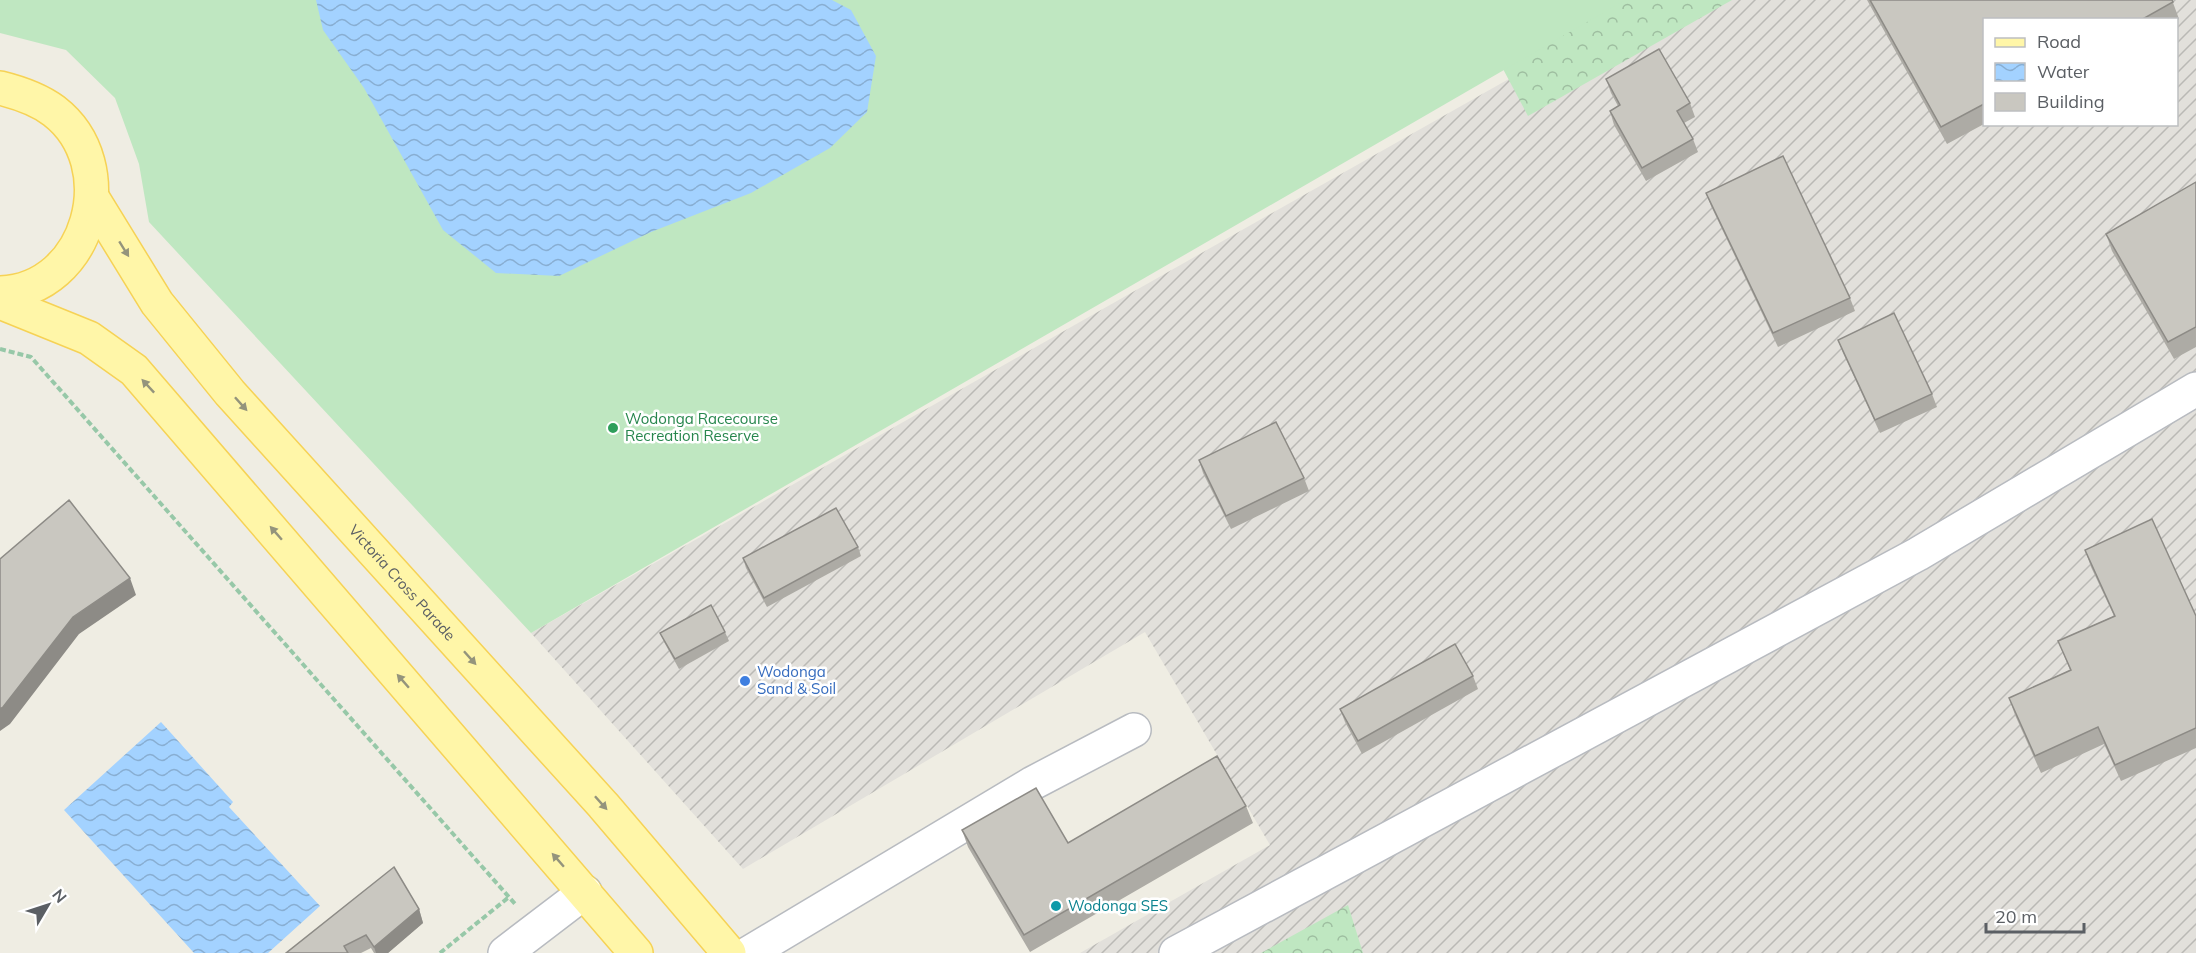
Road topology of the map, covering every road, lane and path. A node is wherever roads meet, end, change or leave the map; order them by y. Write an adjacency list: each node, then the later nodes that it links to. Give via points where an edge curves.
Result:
1 (0, 88): 2 (main road, via 27,95 55,112 77,136 90,166)
2 (93, 199): 3 (main road, via 85,232 67,261 40,282); 14 (main road, Victoria Cross Parade, one-way to 14, via 157,303 230,393 603,805)
3 (0, 293)
4 (0, 302): 8 (main road, one-way to 4, via 134,370 89,338)
5 (0, 349): 9 (path, via 31,357)
6 (2196, 389): 16 (street, via 1918,554)
7 (1134, 730): 15 (street, via 1033,783)
8 (585, 892): 10 (street); 13 (main road)
9 (509, 897): 10 (path); 11 (path)
10 (536, 928): 12 (street)
11 (440, 953)
12 (505, 953)
13 (636, 953)
14 (729, 953)
15 (749, 953)
16 (1176, 953)

